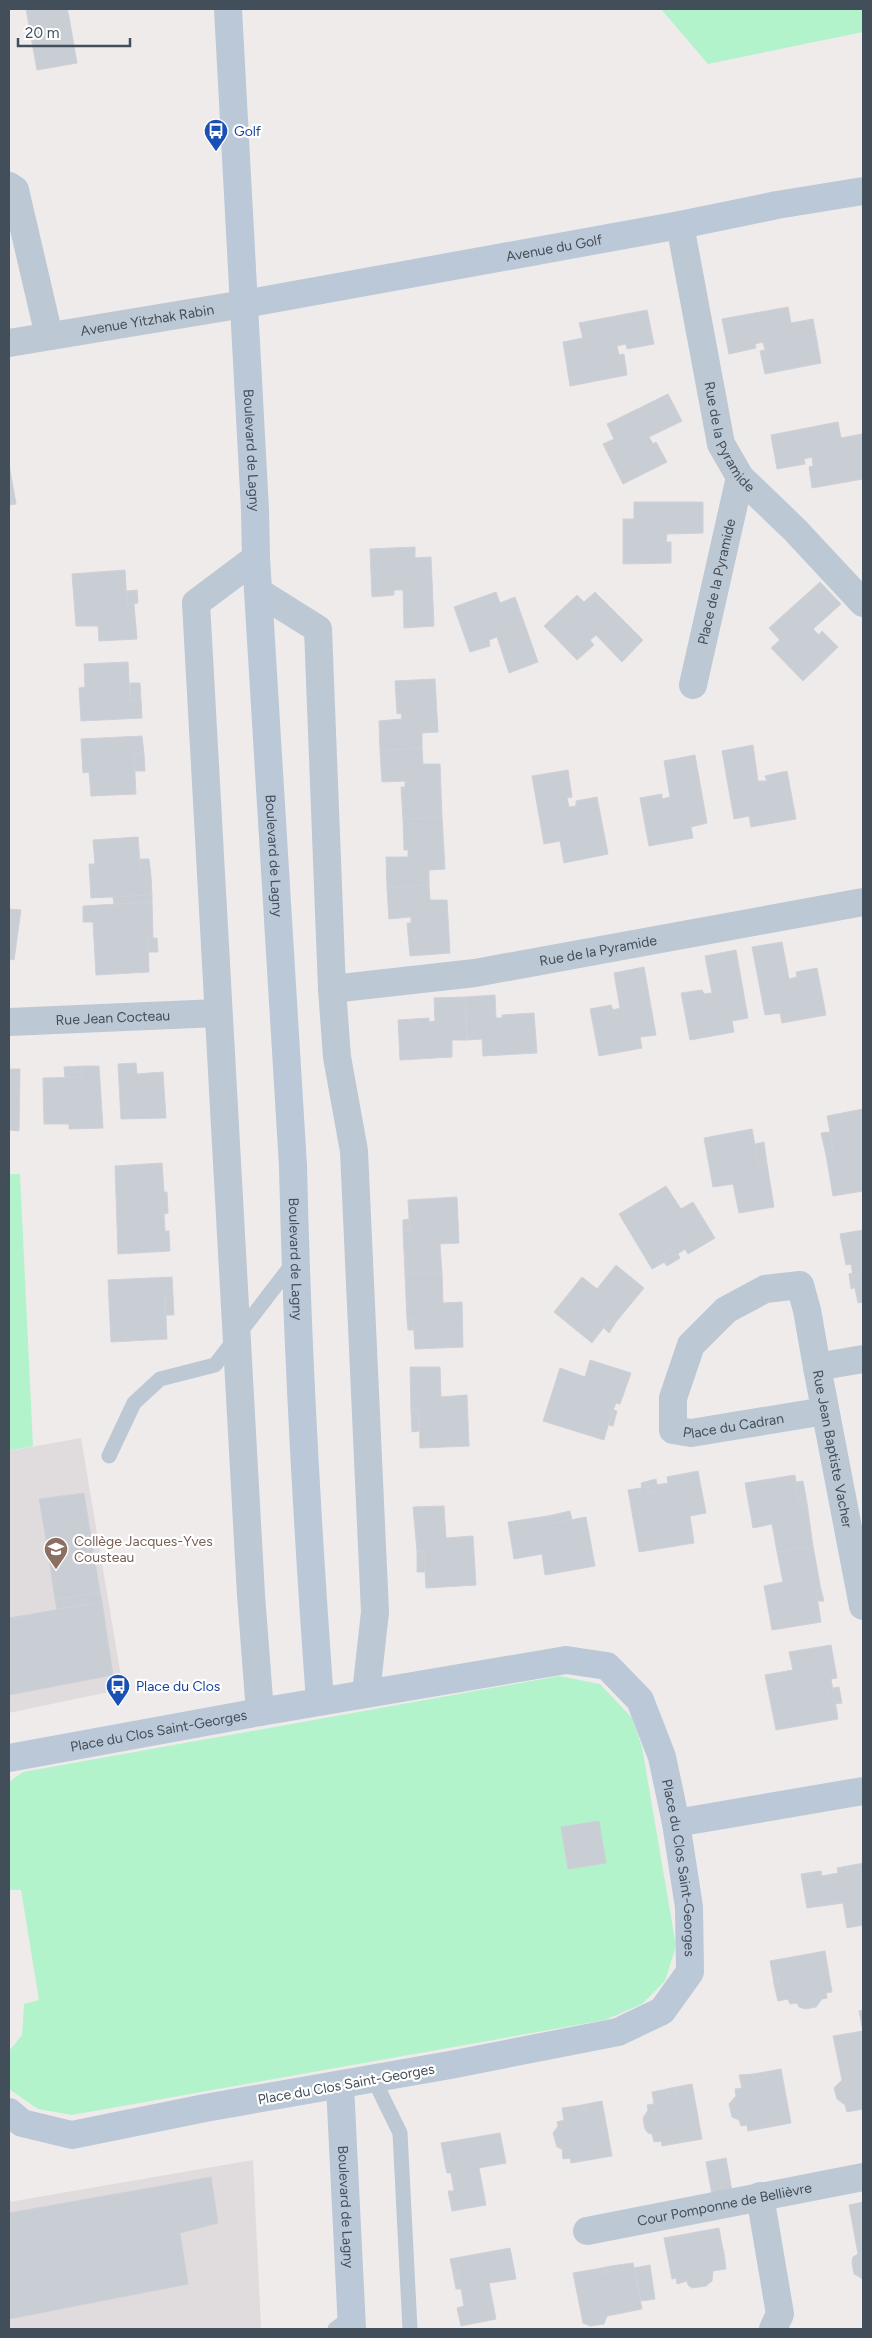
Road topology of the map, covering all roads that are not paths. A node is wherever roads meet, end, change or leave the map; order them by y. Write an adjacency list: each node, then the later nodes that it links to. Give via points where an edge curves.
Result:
1 (228, 9): 5 (main road, Boulevard de Lagny)
2 (9, 186): 6 (street, via 15,190)
3 (863, 191): 4 (main road, Avenue du Golf)
4 (680, 225): 5 (main road, Avenue du Golf); 8 (street, Rue de la Pyramide, via 721,444)
5 (244, 304): 6 (street, Avenue Yitzhak Rabin); 9 (main road, Boulevard de Lagny)
6 (49, 336): 7 (street, Avenue Yitzhak Rabin)
7 (9, 343)
8 (740, 477): 11 (street, Rue de la Pyramide); 12 (street, Place de la Pyramide)
9 (256, 558): 10 (main road, Boulevard de Lagny); 15 (street, via 196,603)
10 (259, 592): 14 (street, via 318,629); 17 (main road, Boulevard de Lagny, via 293,1166)
11 (863, 603)
12 (692, 685)
13 (863, 902): 14 (street, Rue de la Pyramide, via 475,973)
14 (332, 989): 24 (street, via 337,1057 354,1151 375,1612)
15 (218, 1013): 16 (street, Rue Jean Cocteau); 18 (street)
16 (9, 1022)
17 (295, 1260): 18 (lane); 25 (main road, Boulevard de Lagny)
18 (237, 1336): 22 (lane, via 215,1365 160,1379 134,1403); 26 (street)
19 (863, 1359): 20 (street, Rue Jean Baptiste Vacher)
20 (817, 1367): 21 (street, Rue Jean Baptiste Vacher); 21 (street, Place du Cadran, via 800,1285 765,1288 726,1310 691,1345 673,1398 673,1430 691,1433)
21 (825, 1412): 23 (street, Rue Jean Baptiste Vacher)
22 (109, 1456)
23 (863, 1606)
24 (366, 1693): 25 (main road, Place du Clos Saint-Georges); 29 (main road, Place du Clos Saint-Georges, via 566,1660 607,1666 640,1700 662,1756)
25 (320, 1701): 26 (main road, Place du Clos Saint-Georges)
26 (260, 1712): 27 (main road, Place du Clos Saint-Georges)
27 (9, 1758)
28 (863, 1791): 29 (main road)
29 (676, 1823): 30 (main road, Place du Clos Saint-Georges, via 689,1907 690,1972 662,2011 618,2032)
30 (378, 2078): 31 (main road, Place du Clos Saint-Georges); 37 (lane, via 380,2092 400,2133)
31 (340, 2085): 32 (main road, Place du Clos Saint-Georges, via 72,2135 22,2124); 36 (main road, Boulevard de Lagny)
32 (9, 2112)
33 (863, 2178): 34 (street, Cour Pomponne de Bellièvre)
34 (760, 2196): 35 (street, Cour Pomponne de Bellièvre); 38 (street, via 780,2314)
35 (587, 2231)
36 (346, 2325)
37 (410, 2329)
38 (773, 2329)

